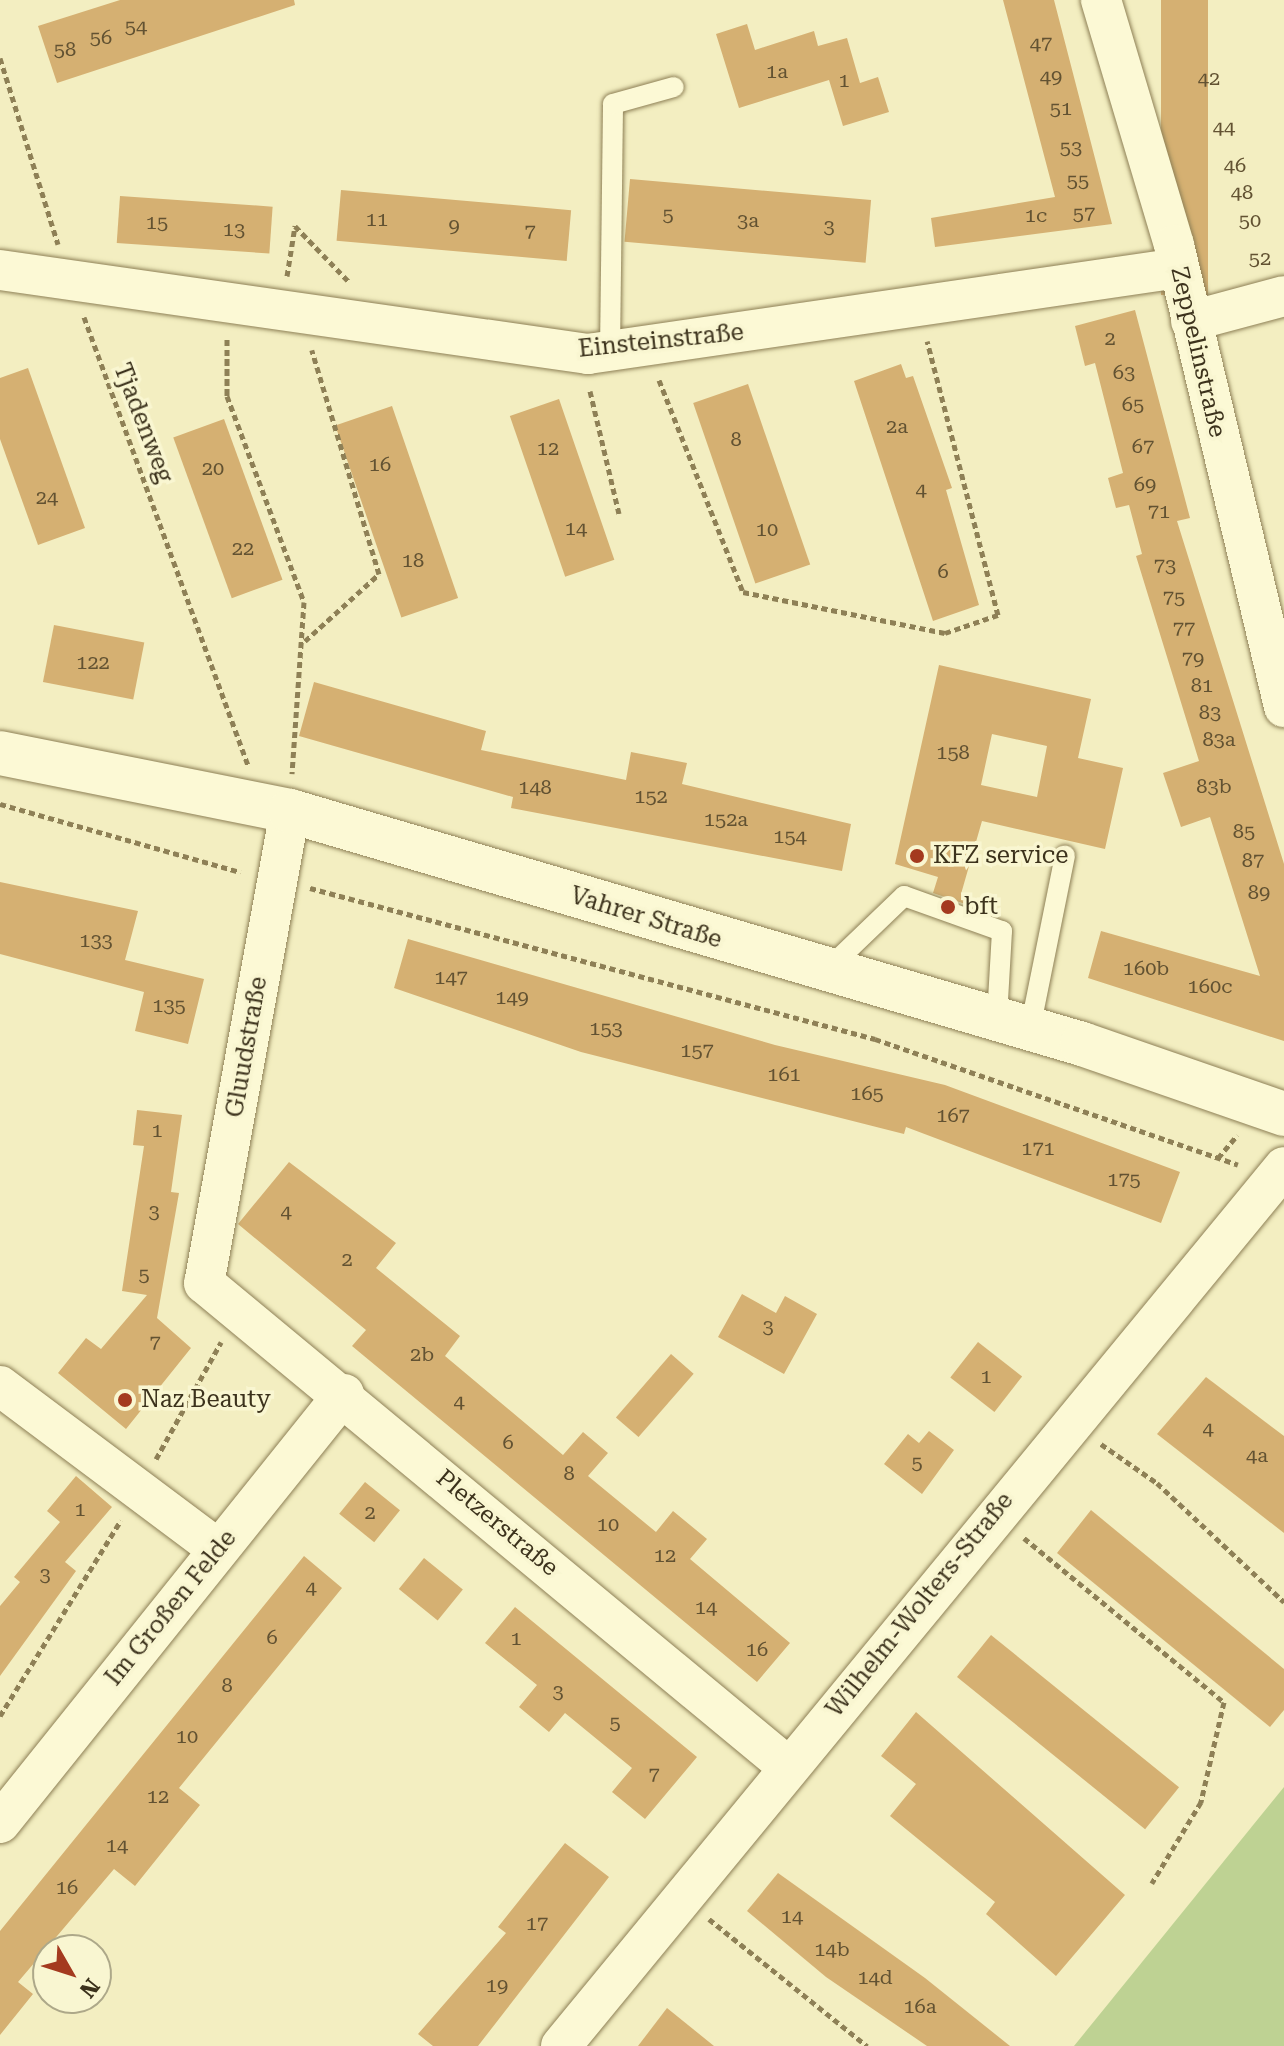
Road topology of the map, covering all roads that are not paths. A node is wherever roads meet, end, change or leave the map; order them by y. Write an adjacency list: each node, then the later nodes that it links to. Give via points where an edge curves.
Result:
1 (1101, 0): 3 (street, Zeppelinstraße)
2 (674, 87): 7 (lane, via 613,104)
3 (1179, 268): 6 (street, Zeppelinstraße); 7 (street, Einsteinstraße)
4 (0, 270): 7 (street, Einsteinstraße, via 393,327)
5 (1284, 296): 6 (street)
6 (1191, 321): 8 (street, Zeppelinstraße)
7 (613, 350)
8 (1284, 707)
9 (0, 753): 10 (main road, Vahrer Straße)
10 (271, 806): 12 (main road, Vahrer Straße); 16 (street, Gluudstraße, via 277,883)
11 (1065, 856): 13 (lane)
12 (825, 972): 13 (main road, Vahrer Straße); 13 (lane, via 904,896 1002,931)
13 (1014, 1024): 14 (main road, Vahrer Straße)
14 (1284, 1114)
15 (1279, 1173): 20 (street, Wilhelm-Wolters-Straße)
16 (204, 1283): 18 (street, Pletzerstraße)
17 (0, 1386): 19 (street)
18 (344, 1394): 19 (street, Im Großen Felde); 20 (street, Pletzerstraße)
19 (218, 1549): 21 (street, Im Großen Felde)
20 (787, 1766): 22 (street, Wilhelm-Wolters-Straße)
21 (0, 1823)
22 (561, 2046)

